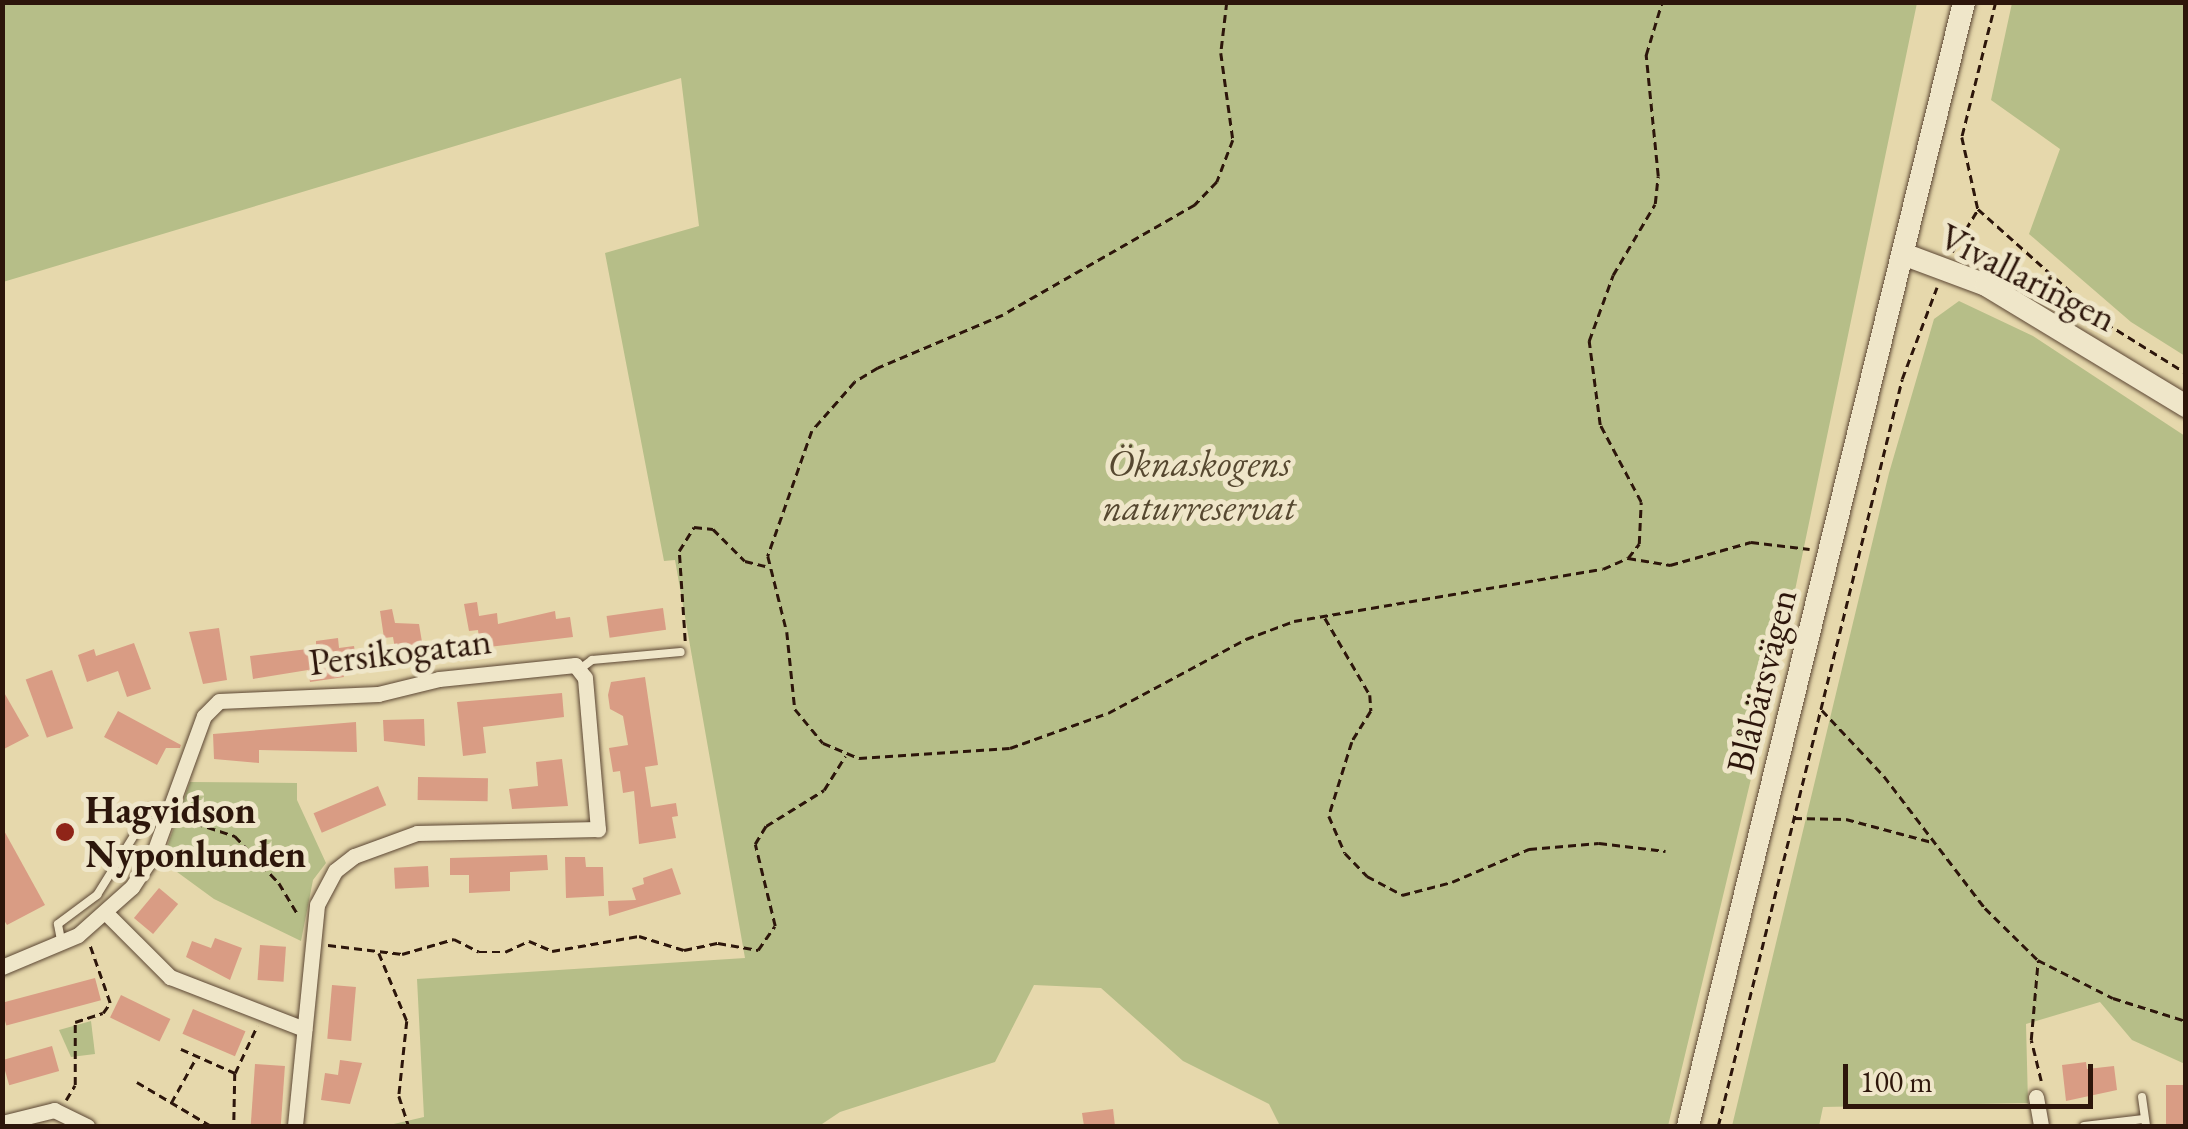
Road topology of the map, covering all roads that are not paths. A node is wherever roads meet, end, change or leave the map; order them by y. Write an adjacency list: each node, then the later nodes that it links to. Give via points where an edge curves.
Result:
1 (1964, 2): 2 (street, Vivallaringen)
2 (1903, 254): 3 (street, Vivallaringen, via 1986,286); 17 (street, Blåbärsvägen)
3 (2186, 406)
4 (681, 652): 5 (lane, via 592,660)
5 (583, 673): 6 (street, Persikogatan, via 439,679 378,694 219,701 204,716); 10 (street, via 598,828 416,834 354,856 330,877 313,935)
6 (168, 812): 7 (street, Persikogatan, via 140,876); 8 (lane, via 150,810 96,895 58,924)
7 (106, 913): 8 (street, Persikogatan); 10 (street, via 170,977)
8 (62, 944): 9 (street, Persikogatan)
9 (2, 967)
10 (304, 1029): 16 (street)
11 (2036, 1097): 18 (street)
12 (2142, 1097): 14 (lane)
13 (2, 1123): 15 (street, via 60,1112)
14 (2145, 1123): 19 (lane)
15 (87, 1126)
16 (295, 1126)
17 (1688, 1126)
18 (2041, 1126)
19 (2084, 1126)

